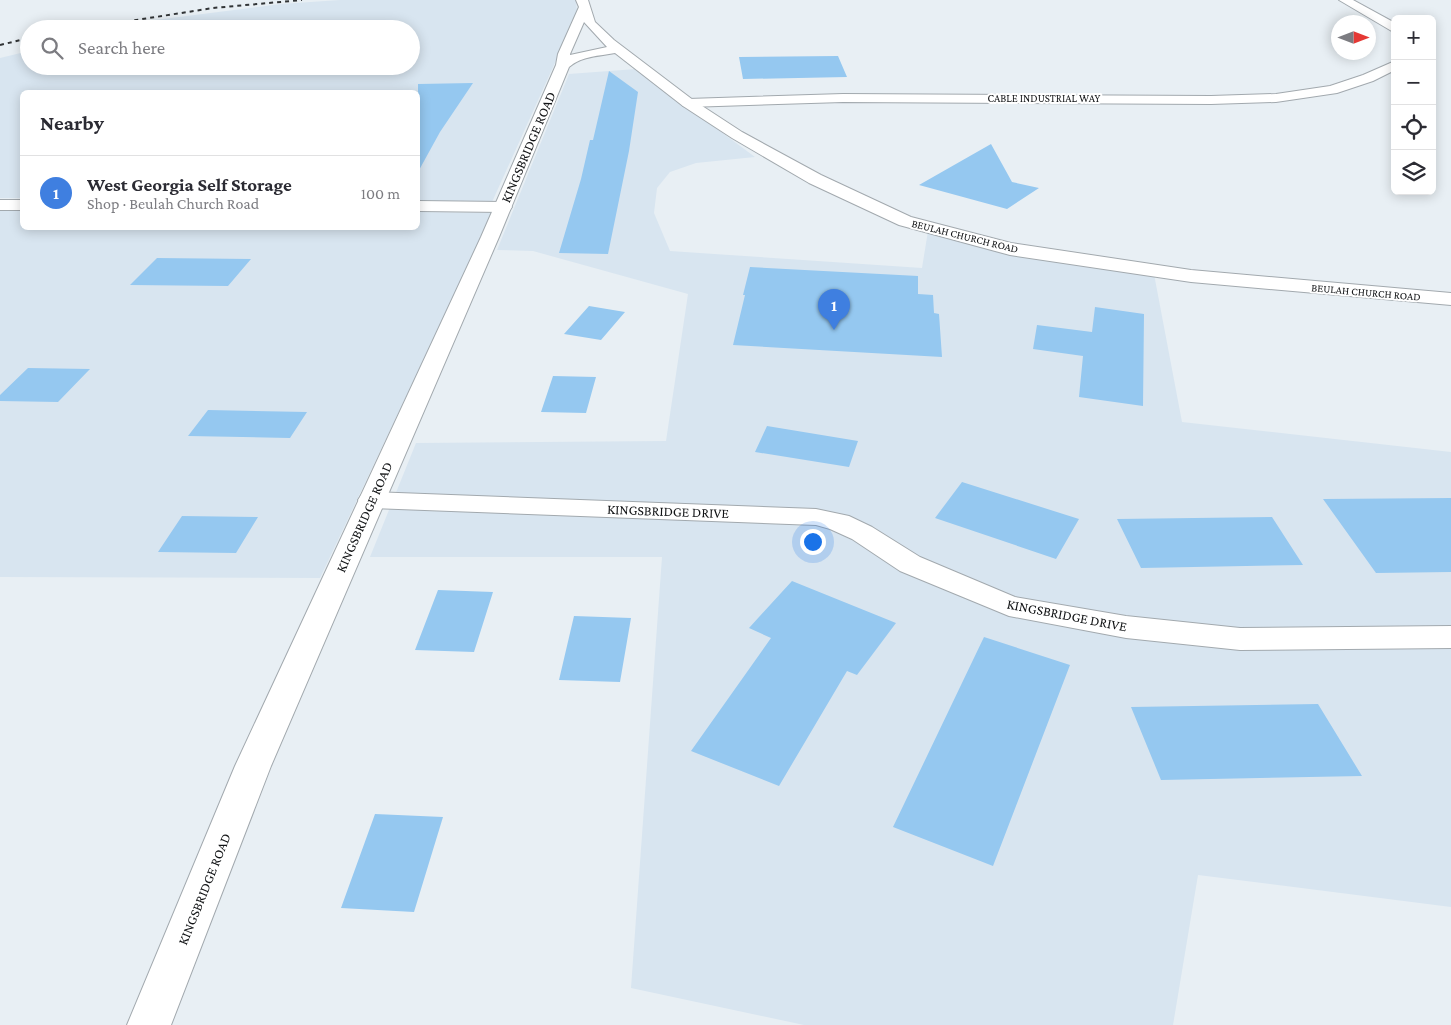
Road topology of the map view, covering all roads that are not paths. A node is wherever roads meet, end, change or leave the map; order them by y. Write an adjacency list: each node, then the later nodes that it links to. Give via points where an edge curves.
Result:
1 (1345, 0): 3 (street)
2 (583, 4): 4 (street, BEULAH CHURCH ROAD, via 590,23); 5 (street, KINGSBRIDGE ROAD)
3 (1391, 25)
4 (617, 49): 5 (street, via 583,55); 7 (street, BEULAH CHURCH ROAD)
5 (563, 65): 11 (street, KINGSBRIDGE ROAD)
6 (1391, 67): 7 (street, CABLE INDUSTRIAL WAY, via 1332,90 1276,98 843,98)
7 (688, 103): 12 (street, BEULAH CHURCH ROAD, via 815,179 906,221 1010,249 1191,276)
8 (0, 205): 9 (street)
9 (20, 205)
10 (420, 206): 11 (street)
11 (503, 207): 13 (street, KINGSBRIDGE ROAD)
12 (1451, 299)
13 (372, 500): 14 (street, KINGSBRIDGE DRIVE, via 816,517 838,522 862,533 910,564 1009,606 1126,627 1240,639); 15 (street, KINGSBRIDGE ROAD, via 253,766)
14 (1451, 637)
15 (149, 1025)

